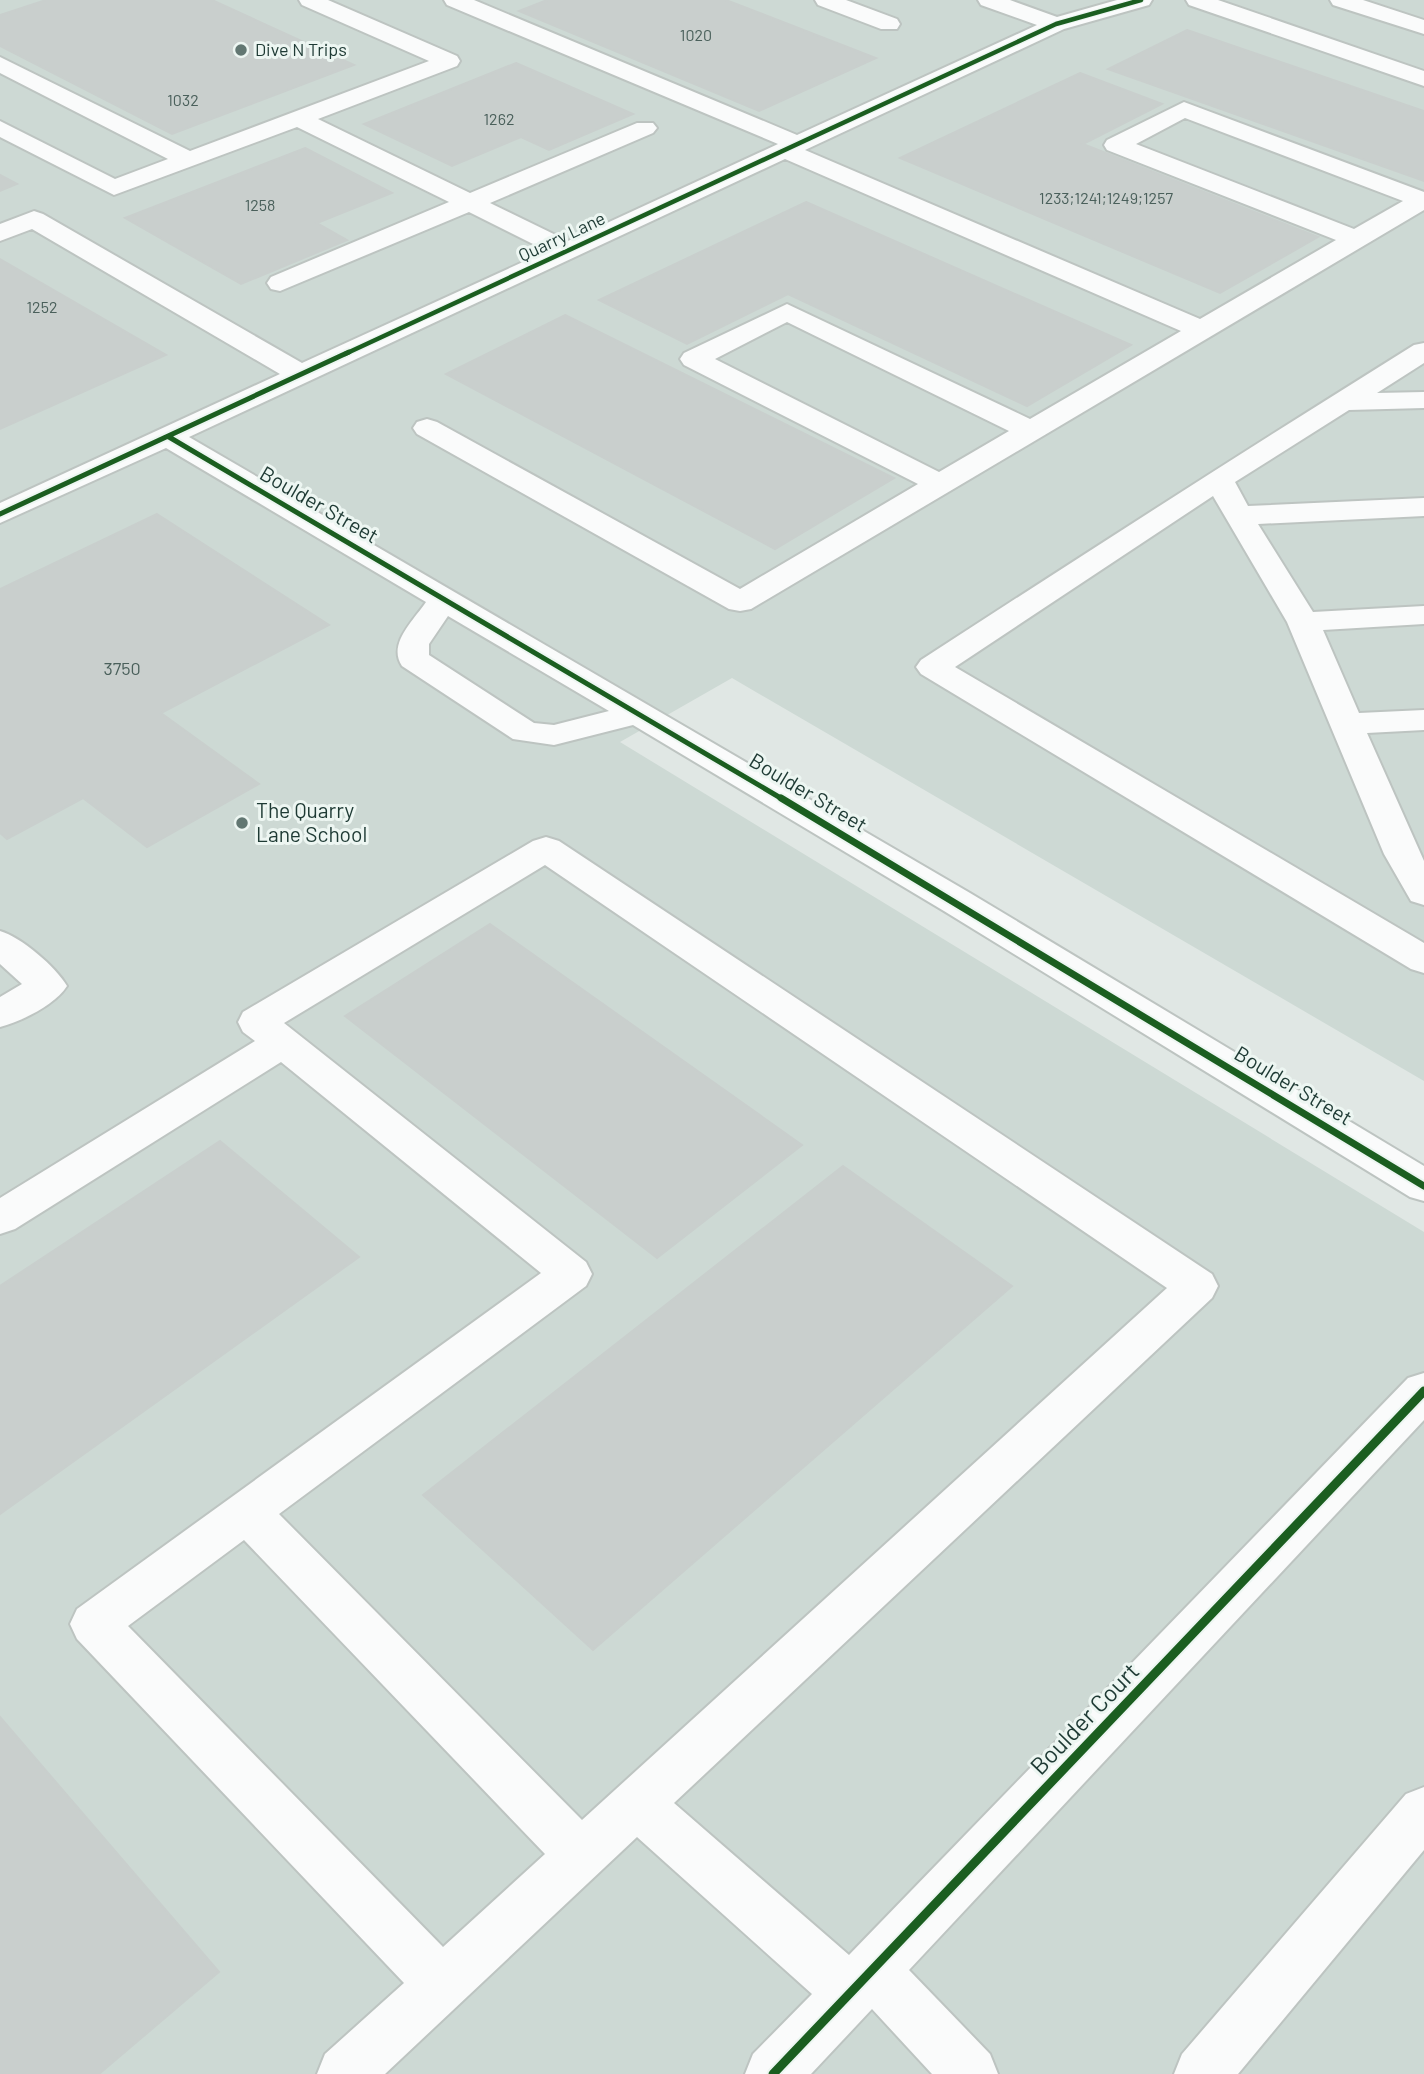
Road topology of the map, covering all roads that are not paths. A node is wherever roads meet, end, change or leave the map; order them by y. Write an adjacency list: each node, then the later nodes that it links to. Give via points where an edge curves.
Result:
1 (310, 0): 14 (street, via 449,61)
2 (455, 0): 20 (street)
3 (989, 0): 10 (street)
4 (1078, 0): 10 (street, Quarry Lane)
5 (1141, 0): 10 (street, Quarry Lane)
6 (1197, 0): 13 (street)
7 (1341, 0): 11 (street)
8 (834, 1): 9 (street)
9 (889, 24)
10 (1056, 24): 20 (street, Quarry Lane)
11 (1424, 27)
12 (0, 64): 15 (street)
13 (1424, 79)
14 (297, 118): 22 (street); 24 (street)
15 (117, 123): 18 (street); 22 (street)
16 (0, 128): 21 (street)
17 (645, 128): 24 (street)
18 (92, 132)
19 (68, 141): 21 (street)
20 (791, 147): 27 (street, Quarry Lane); 29 (street)
21 (43, 151): 22 (street, via 114,188)
22 (187, 159)
23 (1423, 199): 26 (street); 26 (street, via 1184,109 1116,145)
24 (469, 202): 27 (street); 28 (street)
25 (0, 233): 31 (street, via 34,219)
26 (1356, 239): 29 (street)
27 (568, 251): 31 (street, Quarry Lane)
28 (280, 283)
29 (1202, 330): 35 (street)
30 (1424, 351): 33 (street)
31 (302, 375): 36 (street, Quarry Lane)
32 (1424, 400): 33 (street)
33 (1338, 402): 37 (street)
34 (427, 428): 38 (street, via 740,602)
35 (1031, 431): 38 (street); 38 (street, via 787,312 694,359)
36 (169, 437): 40 (street, Quarry Lane); 42 (street, Boulder Street)
37 (1219, 478): 41 (street); 51 (street, via 932,667)
38 (940, 484)
39 (1424, 508): 41 (street)
40 (0, 514)
41 (1238, 516): 44 (street)
42 (444, 598): 45 (street, Boulder Street); 45 (street, via 413,644 413,659 526,732 554,735)
43 (1424, 615): 44 (street)
44 (1303, 622): 47 (street)
45 (638, 714): 54 (street, Boulder Street)
46 (1424, 720): 47 (street)
47 (1347, 724): 48 (street)
48 (1413, 853): 49 (street)
49 (1424, 893)
50 (0, 944): 52 (street, via 48,986)
51 (1424, 960)
52 (0, 1014)
53 (282, 1043): 55 (street); 57 (street, via 571,1274); 58 (street, via 257,1022 546,849 1197,1286)
54 (1424, 1185)
55 (0, 1218)
56 (1424, 1391): 61 (street, Boulder Court)
57 (246, 1511): 60 (street); 62 (street, via 94,1623)
58 (637, 1804): 60 (street); 61 (street)
59 (1424, 1811): 66 (street)
60 (581, 1855): 62 (street)
61 (862, 1981): 64 (street, Boulder Court); 65 (street)
62 (442, 1984): 63 (street)
63 (345, 2074)
64 (773, 2074)
65 (970, 2074)
66 (1202, 2074)

